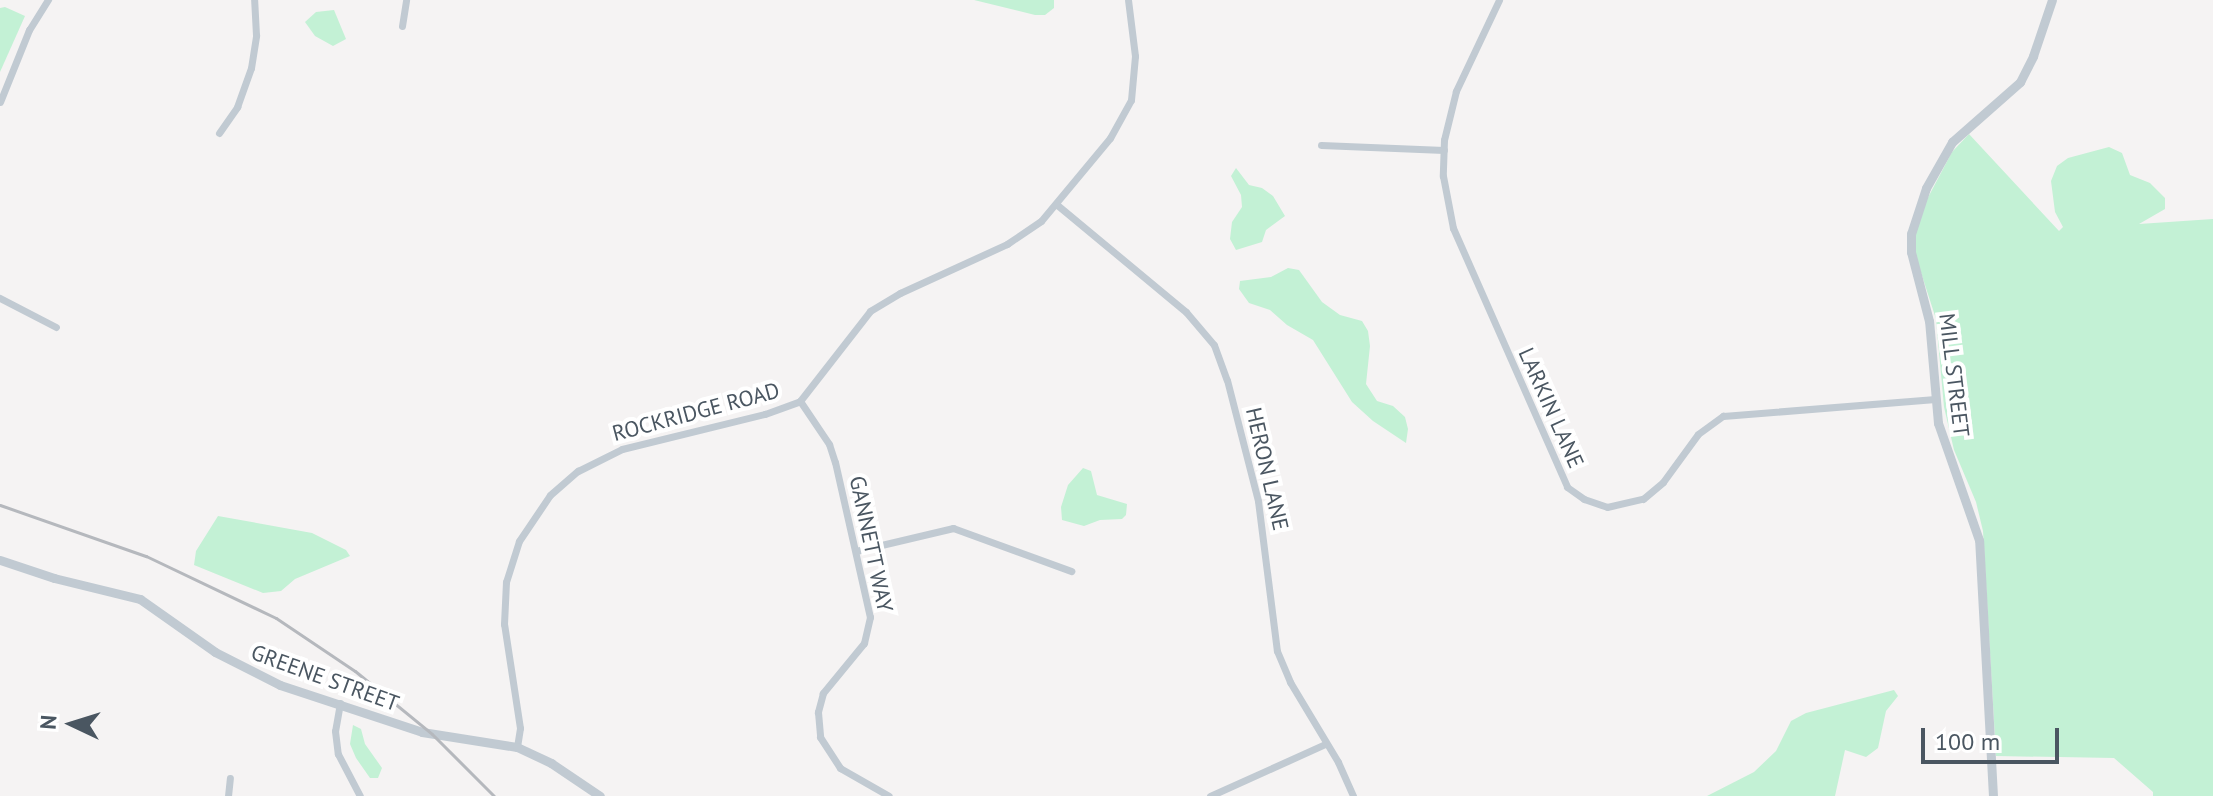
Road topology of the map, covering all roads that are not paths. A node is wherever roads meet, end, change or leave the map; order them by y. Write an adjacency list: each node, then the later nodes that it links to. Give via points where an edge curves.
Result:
1 (48, 0): 8 (street, via 25,36)
2 (254, 0): 9 (street, via 251,68 237,107)
3 (406, 0): 7 (street)
4 (1128, 0): 12 (street, ROCKRIDGE ROAD, via 1135,56 1131,100 1110,138)
5 (1499, 0): 11 (street, LARKIN LANE, via 1456,91)
6 (2052, 0): 15 (street, MILL STREET, via 2020,82 1952,142 1913,222 1911,252 1926,301)
7 (402, 26)
8 (0, 102)
9 (219, 133)
10 (1321, 145): 11 (street)
11 (1444, 150): 15 (street, LARKIN LANE, via 1453,228 1560,477 1584,499 1617,507 1643,499 1663,482 1698,434 1723,416)
12 (1056, 204): 16 (street, ROCKRIDGE ROAD, via 1007,244 870,311); 21 (street, HERON LANE, via 1186,312 1214,345 1258,501 1277,651)
13 (0, 298): 14 (street)
14 (56, 327)
15 (1935, 399): 30 (street, MILL STREET, via 1946,453 1979,540)
16 (800, 401): 17 (street, GANNETT WAY, via 829,444); 22 (street, ROCKRIDGE ROAD, via 622,449 578,471 550,495 519,541 506,582 504,624 520,728)
17 (856, 551): 19 (street, via 953,528); 27 (street, GANNETT WAY, via 870,608 868,636 823,693 818,725 824,747 840,768)
18 (0, 560): 20 (street, GREENE STREET, via 140,599 251,672)
19 (1071, 571)
20 (340, 703): 22 (street, GREENE STREET, via 422,732); 25 (street, via 338,754)
21 (1325, 744): 28 (street); 29 (street, HERON LANE)
22 (517, 747): 26 (street, GREENE STREET)
23 (230, 778): 24 (street)
24 (228, 796)
25 (360, 796)
26 (600, 796)
27 (889, 796)
28 (1210, 796)
29 (1353, 796)
30 (1993, 796)

